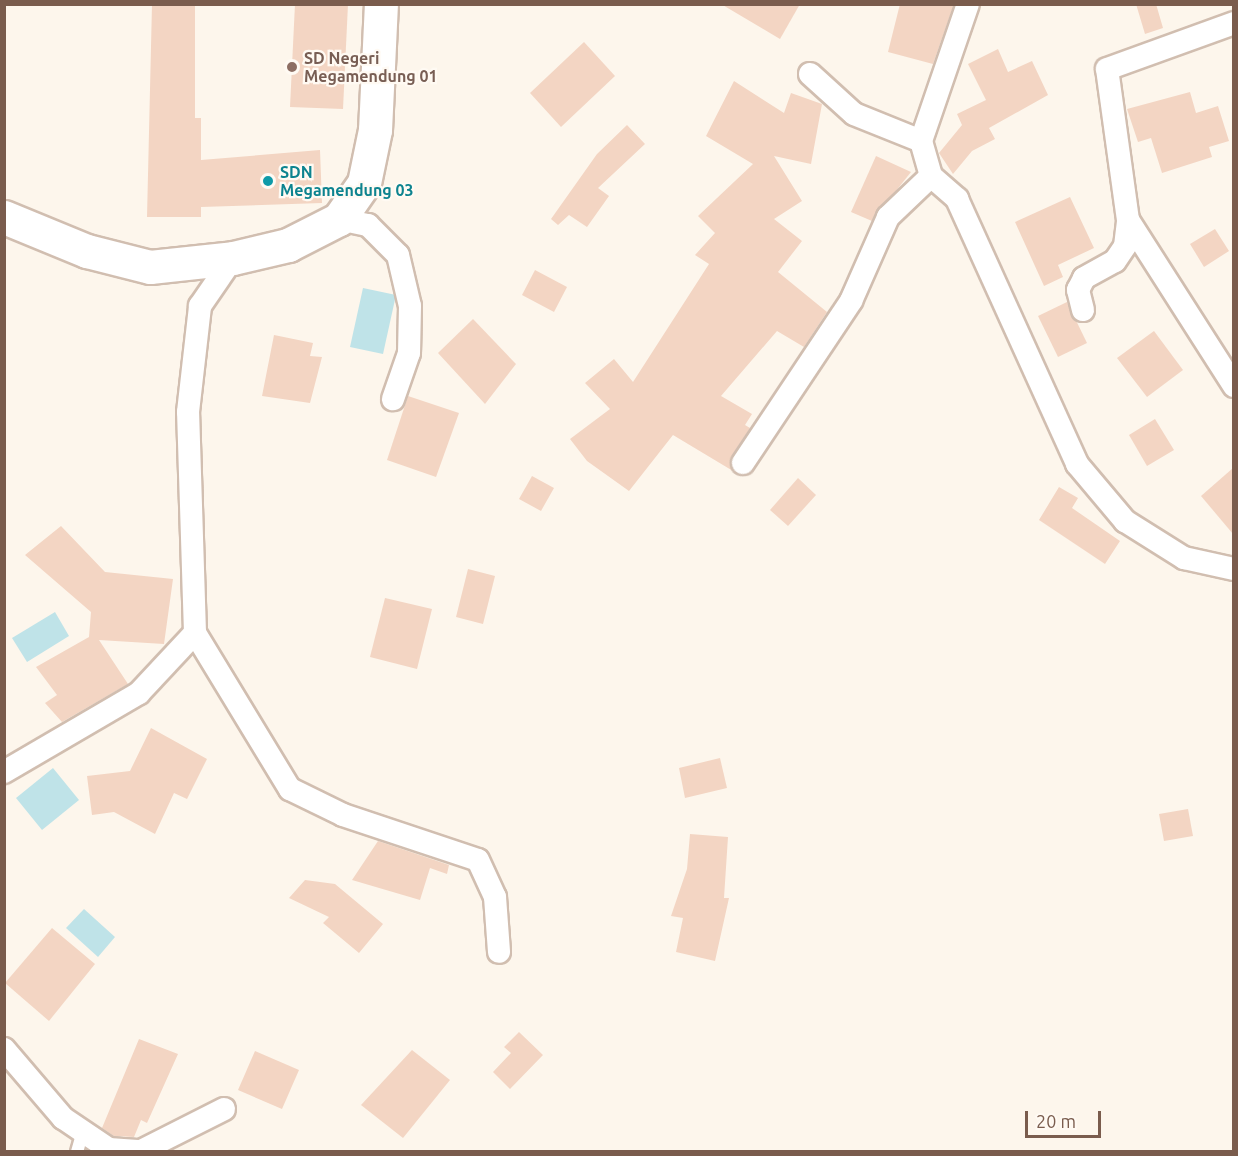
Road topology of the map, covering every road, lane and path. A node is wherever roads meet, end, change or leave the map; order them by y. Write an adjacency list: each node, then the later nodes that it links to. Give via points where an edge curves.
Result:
1 (381, 4): 8 (street, via 375,130 364,183)
2 (968, 4): 5 (street)
3 (1233, 23): 9 (street, via 1107,69)
4 (810, 74): 5 (street, via 854,114)
5 (921, 141): 6 (street)
6 (931, 176): 14 (street, via 888,217 851,301); 15 (street, via 957,199 1077,464 1125,521 1161,547)
7 (4, 217): 10 (street, via 87,251 150,267)
8 (339, 219): 10 (street, via 288,245); 13 (street, via 368,225 398,255 410,306 408,353)
9 (1128, 220): 11 (street, via 1125,246 1115,261 1084,278 1078,290); 12 (street)
10 (233, 258): 16 (street, via 200,306 188,412)
11 (1083, 310)
12 (1233, 386)
13 (393, 399)
14 (743, 463)
15 (1233, 569)
16 (195, 633): 17 (street, via 139,693); 18 (street, via 290,789 343,815 478,860 495,897)
17 (4, 772)
18 (499, 952)
19 (4, 1049): 21 (street)
20 (224, 1109): 21 (street, via 141,1150)
21 (80, 1143)

